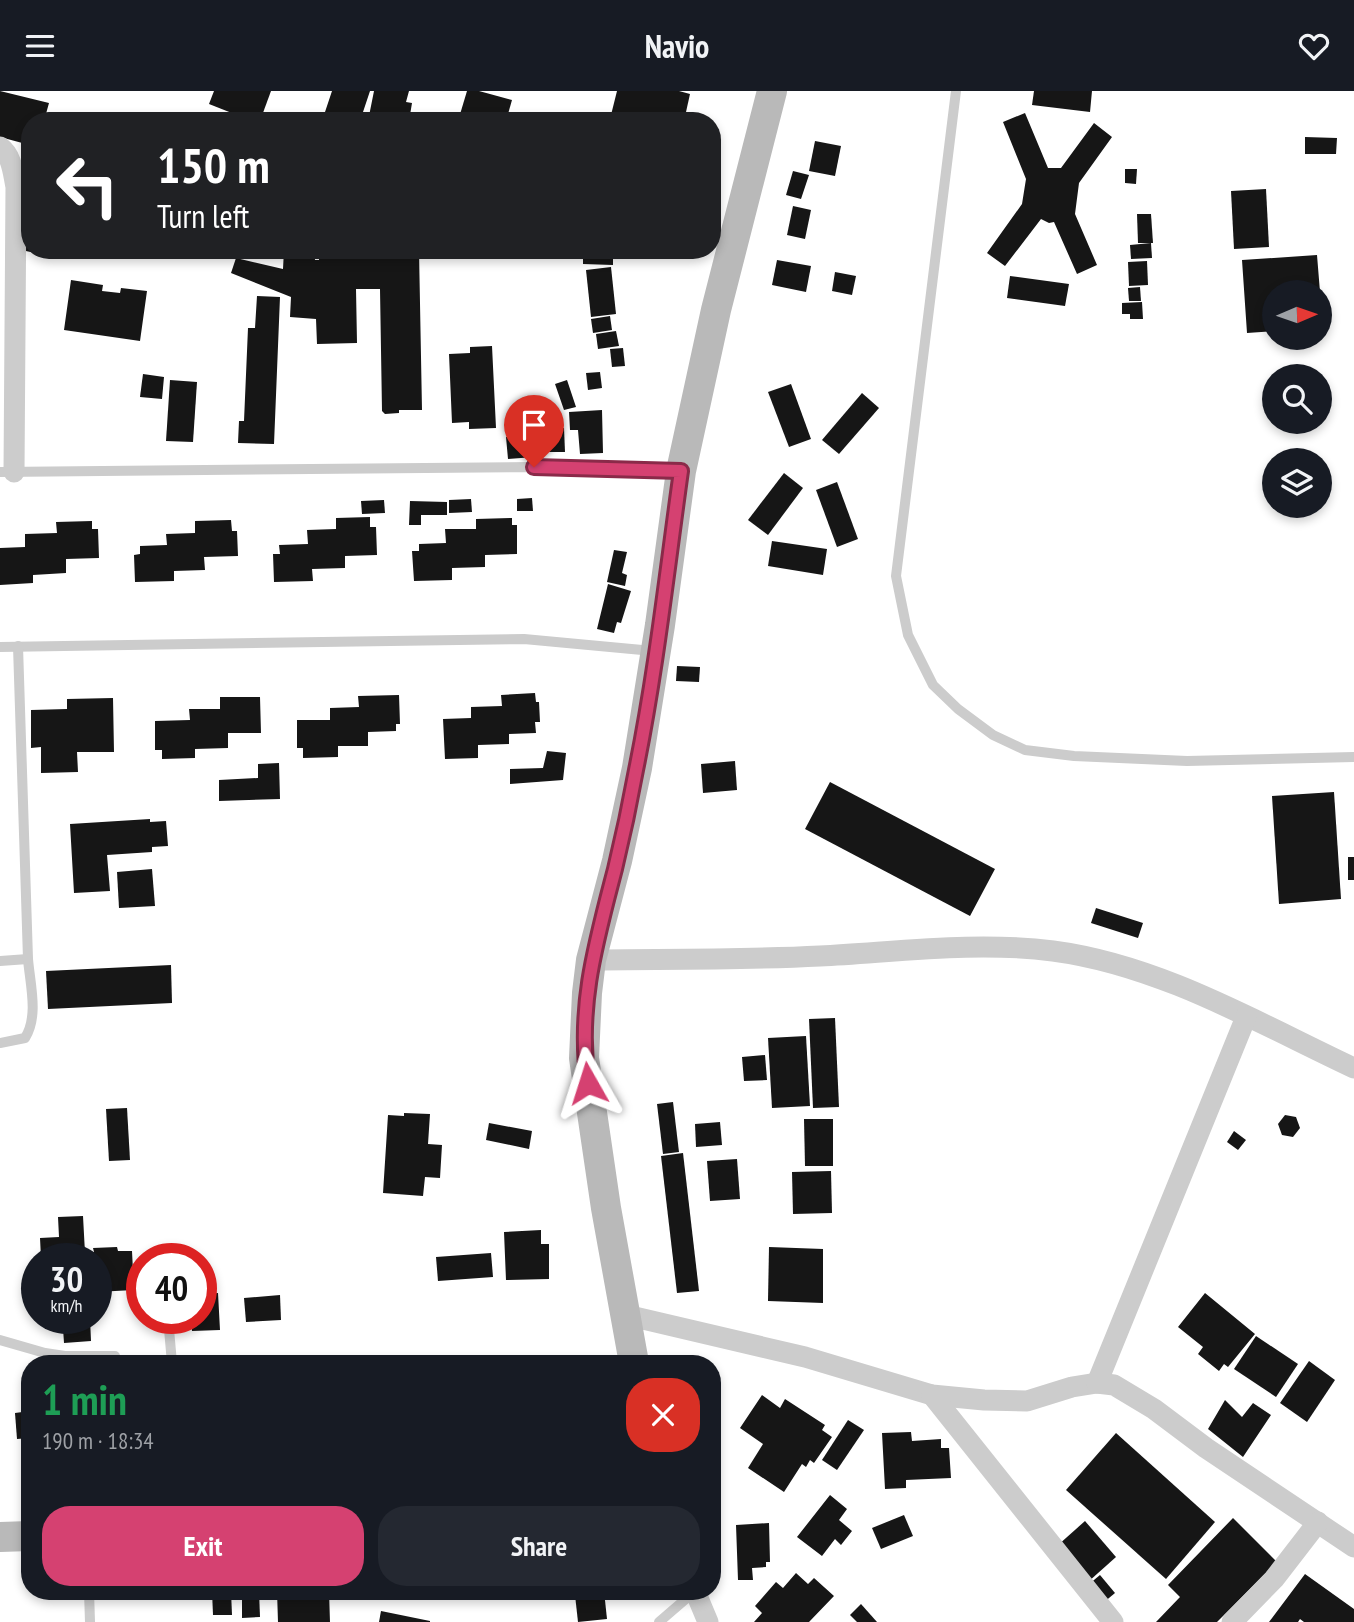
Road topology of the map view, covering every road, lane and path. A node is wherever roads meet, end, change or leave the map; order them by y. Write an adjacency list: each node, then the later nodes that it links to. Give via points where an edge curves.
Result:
1 (772, 91): 4 (street)
2 (957, 91): 9 (lane, via 897,576 908,635 933,685 993,736 1026,750 1187,761)
3 (0, 147): 5 (street, via 12,165 16,187)
4 (681, 471): 5 (lane, via 534,467); 8 (street)
5 (7, 472)
6 (18, 646): 7 (lane); 8 (lane, via 524,639); 10 (lane)
7 (0, 647)
8 (656, 651): 11 (street, via 637,768)
9 (1354, 757)
10 (28, 959): 12 (lane); 14 (lane, via 31,1028 25,1038)
11 (591, 960): 13 (street, via 818,956 971,947 1053,951 1124,967 1195,992); 16 (street, via 584,1058)
12 (0, 961)
13 (1246, 1017): 15 (street); 22 (street)
14 (0, 1043)
15 (1354, 1068)
16 (626, 1315): 21 (street); 23 (street, via 805,1357)
17 (169, 1334): 20 (lane)
18 (0, 1339): 19 (lane)
19 (55, 1355)
20 (171, 1355)
21 (633, 1355)
22 (1097, 1383): 23 (street, via 1027,1401); 24 (street, via 1131,1394)
23 (932, 1395): 34 (street)
24 (1318, 1523): 27 (street); 35 (street, via 1274,1579)
25 (21, 1536): 26 (street)
26 (0, 1537)
27 (1354, 1547)
28 (89, 1600): 31 (lane)
29 (685, 1600): 32 (lane)
30 (699, 1600): 33 (street)
31 (90, 1622)
32 (659, 1622)
33 (708, 1622)
34 (1112, 1622)
35 (1232, 1622)

